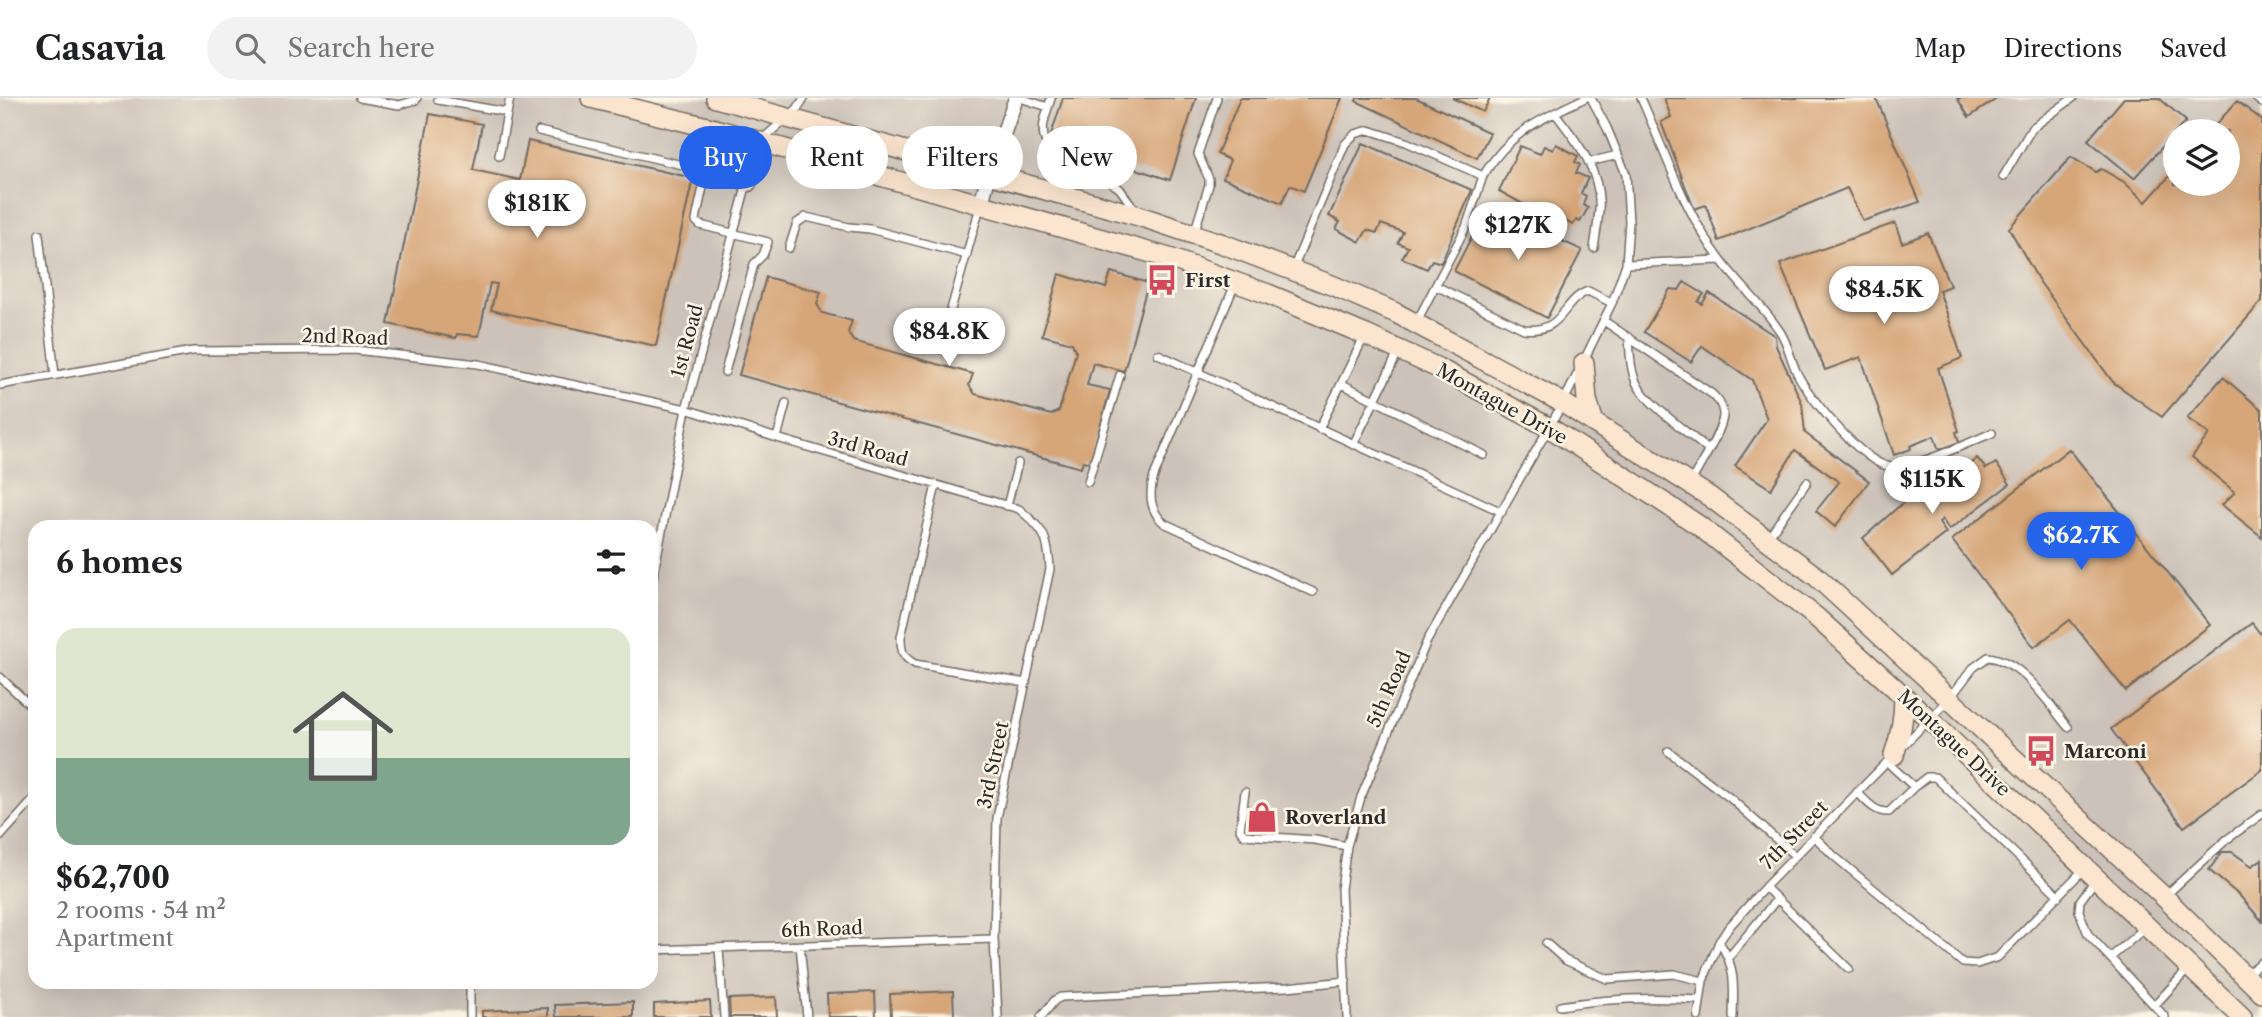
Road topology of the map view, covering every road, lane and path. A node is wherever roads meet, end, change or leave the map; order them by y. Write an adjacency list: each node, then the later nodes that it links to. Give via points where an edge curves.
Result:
1 (360, 98): 2 (lane, via 399,105)
2 (417, 98)
3 (510, 98): 18 (lane)
4 (591, 98): 21 (main road, Montague Drive)
5 (716, 98): 20 (main road, Montague Drive)
6 (804, 98): 20 (lane)
7 (1018, 98): 17 (lane); 22 (street)
8 (1051, 98): 17 (lane)
9 (1217, 98): 38 (lane, via 1198,153 1209,185)
10 (1585, 98): 19 (lane)
11 (1591, 98): 27 (lane, 5th Road)
12 (1640, 98): 43 (lane, via 1693,216)
13 (2073, 98): 31 (lane, via 2032,128)
14 (2256, 98): 16 (lane)
15 (438, 100): 18 (lane)
16 (2262, 103)
17 (1048, 107): 36 (lane, via 1042,136 1046,143 1120,188)
18 (507, 112): 28 (lane)
19 (1555, 113): 29 (lane); 30 (lane, via 1513,137)
20 (787, 118): 24 (lane); 26 (main road, Montague Drive)
21 (703, 126)
22 (1007, 126)
23 (539, 131): 37 (lane, via 695,168 705,178 696,221)
24 (772, 131)
25 (772, 146): 35 (main road, Montague Drive)
26 (902, 150)
27 (1618, 155): 29 (lane); 44 (lane, 5th Road, via 1626,174)
28 (499, 156)
29 (1589, 162): 41 (lane, via 1600,208)
30 (1483, 176): 45 (lane, via 1406,142 1368,130 1355,134 1345,144); 47 (lane, via 1466,227)
31 (2003, 177)
32 (1023, 184): 36 (main road, Montague Drive)
33 (745, 189): 37 (lane, 1st Road)
34 (985, 189): 35 (street)
35 (981, 204): 42 (lane); 46 (main road, Montague Drive, via 1136,247)
36 (1139, 216): 38 (main road, Montague Drive)
37 (732, 233): 57 (lane, via 768,242 754,264); 66 (lane, 1st Road)
38 (1194, 233): 45 (main road, Montague Drive)
39 (39, 234): 59 (lane)
40 (789, 248): 42 (lane, via 797,223 806,216)
41 (1594, 248)
42 (967, 255): 51 (lane)
43 (1720, 260): 44 (lane); 70 (lane, via 1783,336 1797,375 1817,404 1869,457 1888,467 1909,465)
44 (1626, 264): 48 (lane, 5th Road)
45 (1292, 270): 50 (main road, Montague Drive)
46 (1236, 282): 52 (main road, Montague Drive); 58 (lane)
47 (1436, 286): 48 (lane, via 1530,330 1546,328 1588,291); 50 (lane)
48 (1612, 303): 49 (lane, 5th Road)
49 (1604, 321): 53 (lane); 56 (lane, 5th Road)
50 (1416, 324): 65 (main road, Montague Drive)
51 (946, 327)
52 (1366, 335): 54 (main road, Montague Drive); 61 (lane)
53 (1629, 337): 73 (lane, via 1638,386); 73 (lane, via 1720,402 1724,415)
54 (1399, 350): 63 (lane); 68 (main road, Montague Drive)
55 (1158, 354): 58 (lane)
56 (1584, 363): 65 (lane, 5th Road); 67 (main road)
57 (725, 372)
58 (1199, 373): 69 (lane); 85 (lane, via 1154,476 1150,492 1157,517)
59 (55, 375): 62 (lane, 2nd Road); 66 (lane, 2nd Road, via 192,351 355,351 478,364)
60 (1120, 375): 76 (lane)
61 (1342, 384): 63 (lane); 69 (lane)
62 (0, 386)
63 (1373, 401): 72 (lane); 74 (lane)
64 (786, 403): 71 (lane)
65 (1563, 403): 67 (main road, Montague Drive); 68 (lane, 5th Road)
66 (686, 409): 71 (lane, 3rd Road); 84 (lane, 1st Road)
67 (1594, 423): 78 (main road, Montague Drive)
68 (1549, 428): 81 (lane, 5th Road); 88 (main road, Montague Drive, via 1698,525 1816,617)
69 (1319, 429): 72 (lane)
70 (1992, 433)
71 (777, 438): 79 (lane, 3rd Road)
72 (1353, 444): 81 (lane)
73 (1708, 450): 78 (lane)
74 (1483, 455)
75 (1018, 463): 80 (lane)
76 (1088, 482)
77 (1807, 482): 83 (lane)
78 (1689, 483): 83 (main road, Montague Drive)
79 (936, 485): 80 (lane, 3rd Road); 87 (lane, via 901,650 915,664)
80 (1007, 506): 82 (lane, 3rd Road, via 1019,509)
81 (1502, 512): 102 (lane, 5th Road, via 1427,641 1361,797)
82 (1038, 525): 87 (lane, 3rd Street, via 1048,545 1050,569)
83 (1767, 540): 89 (main road, Montague Drive, via 1817,577)
84 (658, 551)
85 (1313, 592)
86 (0, 677): 90 (lane)
87 (1026, 683): 110 (lane, 3rd Street, via 997,818)
88 (1904, 696): 91 (main road, Montague Drive); 94 (main road, via 1901,736)
89 (1950, 698): 91 (lane, 7th Street); 92 (lane, 7th Street, via 1973,668 1988,657 2002,659 2017,668); 107 (main road, Montague Drive)
90 (28, 703)
91 (1929, 719): 94 (lane, 7th Street); 104 (main road, Montague Drive)
92 (2068, 727)
93 (1668, 751): 103 (lane)
94 (1891, 758): 95 (lane); 97 (lane, 7th Street)
95 (1914, 787): 97 (lane, via 1885,813); 106 (lane, via 1935,777)
96 (1245, 792): 102 (lane, via 1240,830 1244,835)
97 (1857, 792): 100 (lane, 7th Street)
98 (28, 806): 101 (lane)
99 (2262, 814): 107 (lane)
100 (1814, 836): 103 (lane, 7th Street); 106 (lane, via 1964,963 1998,957)
101 (0, 837)
102 (1347, 846): 122 (lane, 5th Road, via 1341,889)
103 (1795, 856): 105 (lane, 7th Street)
104 (2091, 873): 106 (lane); 109 (main road, Montague Drive); 117 (lane, via 2079,911 2088,934)
105 (1765, 887): 108 (lane); 111 (lane, 7th Street)
106 (2059, 896)
107 (2164, 897): 121 (main road, Montague Drive)
108 (1777, 899): 116 (lane); 120 (lane)
109 (2147, 926): 117 (lane); 119 (main road, Montague Drive)
110 (994, 939): 113 (lane, 6th Road); 132 (lane, 3rd Street)
111 (1719, 942): 116 (lane); 123 (lane, 7th Street)
112 (1546, 943): 123 (lane, via 1565,960 1607,979 1674,974)
113 (800, 945): 114 (lane, 6th Road); 131 (lane)
114 (719, 947): 115 (lane, 6th Road); 130 (lane)
115 (658, 950)
116 (1729, 957): 136 (lane)
117 (2110, 958): 127 (lane)
118 (2262, 961): 121 (lane)
119 (2190, 967): 127 (lane); 138 (main road, Montague Drive)
120 (1849, 969)
121 (2244, 976): 125 (main road, Montague Drive)
122 (1346, 981): 133 (lane, via 1061,997); 134 (lane, 5th Road)
123 (1703, 981): 126 (lane, 7th Street)
124 (470, 989): 129 (lane)
125 (2262, 993)
126 (1700, 1000): 128 (lane, via 1608,1000); 135 (lane, 7th Street)
127 (2155, 1005): 137 (lane)
128 (1560, 1006)
129 (470, 1017)
130 (724, 1017)
131 (807, 1017)
132 (998, 1017)
133 (1041, 1017)
134 (1348, 1017)
135 (1698, 1017)
136 (1734, 1017)
137 (2165, 1017)
138 (2242, 1017)

